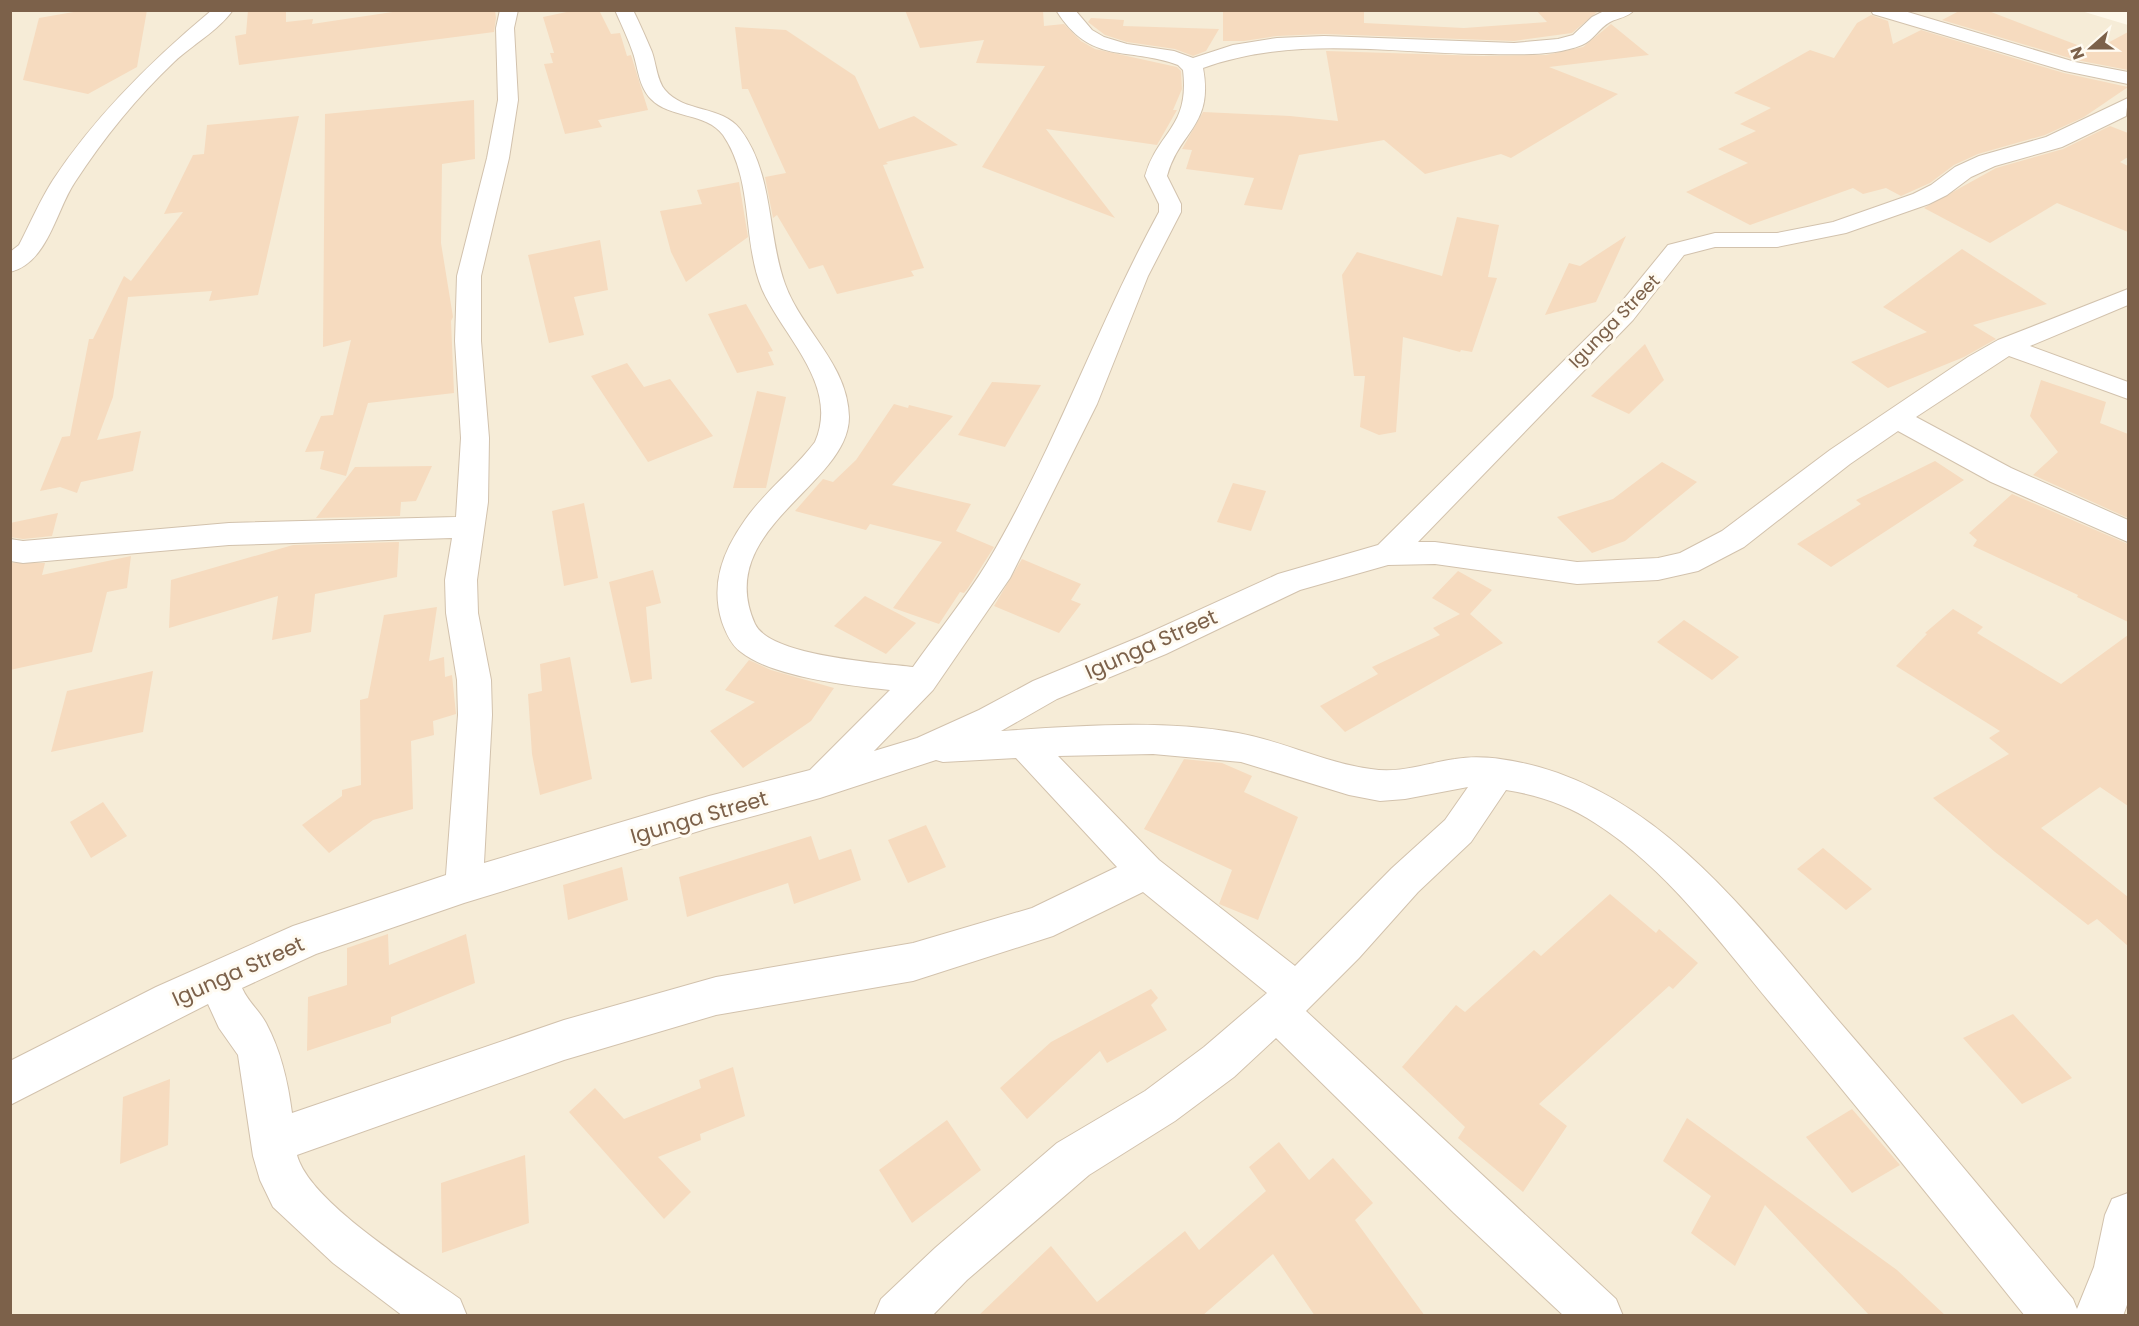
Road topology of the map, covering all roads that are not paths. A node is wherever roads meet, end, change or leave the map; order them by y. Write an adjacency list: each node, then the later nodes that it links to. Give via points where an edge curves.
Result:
1 (224, 10): 10 (street, via 166,58 127,99 63,182 29,249)
2 (509, 10): 15 (street, via 504,28 508,100 469,276 468,341 475,438)
3 (624, 10): 19 (street, via 656,93 667,103 715,119 736,139 754,189 773,286 831,381 835,418 831,439 823,453 764,515 732,569 734,606 741,630 755,647 788,659)
4 (1065, 10): 7 (street, via 1090,39 1174,57)
5 (1880, 10): 8 (street, via 2072,67)
6 (1624, 11): 7 (street, via 1597,22 1586,38 1559,45 1291,44 1222,54)
7 (1191, 65): 19 (street, via 1193,107 1189,122 1164,153 1156,176 1170,212 1136,276 1083,404 1033,507 999,570)
8 (2128, 78)
9 (2128, 104): 18 (street, Igunga Street, via 2119,112 2054,142 1963,171 1921,199 1838,228 1777,240 1715,240 1676,250 1624,315)
10 (10, 265)
11 (2128, 296): 12 (street, Igunga Street)
12 (2007, 346): 13 (street); 14 (street, Igunga Street)
13 (2128, 391)
14 (1896, 418): 16 (street, via 2001,475); 18 (street, Igunga Street, via 1733,539 1672,567 1577,573 1435,553)
15 (470, 527): 17 (street, via 229,534); 25 (street, via 461,580 475,715)
16 (2128, 532)
17 (10, 550)
18 (1388, 554): 21 (street, Igunga Street, via 1289,582 1045,690)
19 (921, 681): 23 (street)
20 (1025, 745): 21 (street); 22 (street, via 1126,741 1224,745 1365,784 1392,787 1469,771); 24 (street)
21 (927, 749): 23 (street, Igunga Street)
22 (1497, 774): 27 (street, via 1458,831); 34 (street, via 1580,797 1626,824 1694,884 1840,1052)
23 (820, 783): 25 (street, Igunga Street)
24 (1146, 873): 27 (street); 29 (street, via 1040,923 913,962 705,999 564,1040)
25 (464, 886): 26 (street, Igunga Street, via 307,939)
26 (218, 981): 28 (street, Igunga Street, via 170,1001); 29 (street, via 233,1014 250,1034 259,1053)
27 (1287, 1001): 32 (street, via 1219,1062 1160,1106 1072,1159 951,1264); 33 (street, via 1470,1197)
28 (10, 1084)
29 (272, 1142): 31 (street, via 282,1180 300,1204 374,1267)
30 (2128, 1215): 35 (street, via 2122,1253)
31 (443, 1316)
32 (898, 1316)
33 (1599, 1316)
34 (2056, 1316)
35 (2098, 1316)

